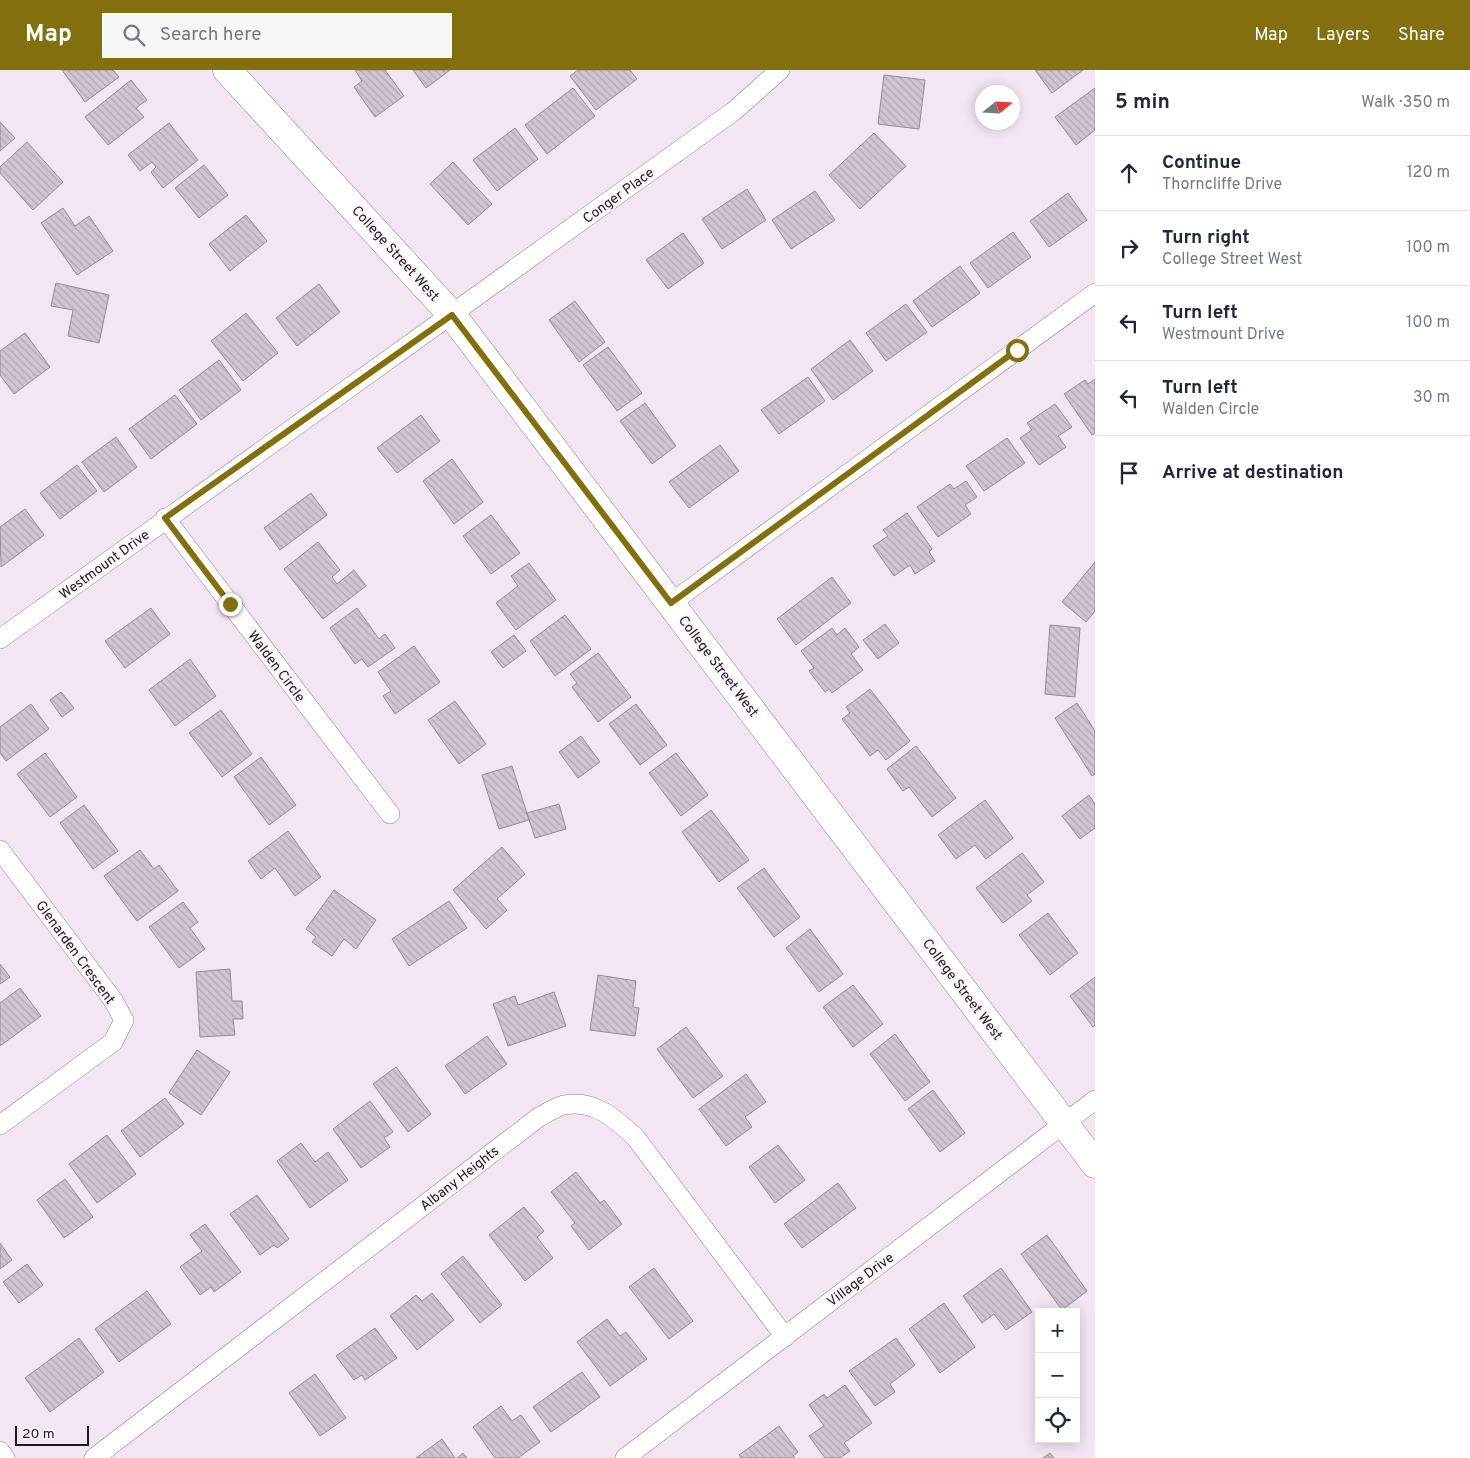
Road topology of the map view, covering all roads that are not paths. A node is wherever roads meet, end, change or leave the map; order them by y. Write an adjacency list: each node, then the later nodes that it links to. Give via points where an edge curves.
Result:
1 (780, 70): 4 (street, Conger Place, via 734,111)
2 (236, 73): 4 (street, College Street West)
3 (1095, 293): 6 (street)
4 (452, 315): 5 (street, Westmount Drive); 6 (street, College Street West)
5 (165, 518): 7 (street, Westmount Drive); 8 (street, Walden Circle)
6 (671, 603): 11 (street, College Street West)
7 (0, 639)
8 (390, 814)
9 (0, 850): 12 (street, Glenarden Crescent, via 113,1000 124,1020 113,1042)
10 (1095, 1100): 11 (street, Village Drive)
11 (1065, 1123): 13 (street, College Street West); 14 (street, Village Drive)
12 (0, 1125)
13 (1095, 1164)
14 (785, 1337): 17 (street, Albany Heights, via 636,1138 614,1117 590,1106 564,1105 539,1117); 18 (street, Village Drive)
15 (0, 1451): 16 (street)
16 (5, 1458)
17 (94, 1458)
18 (625, 1458)

